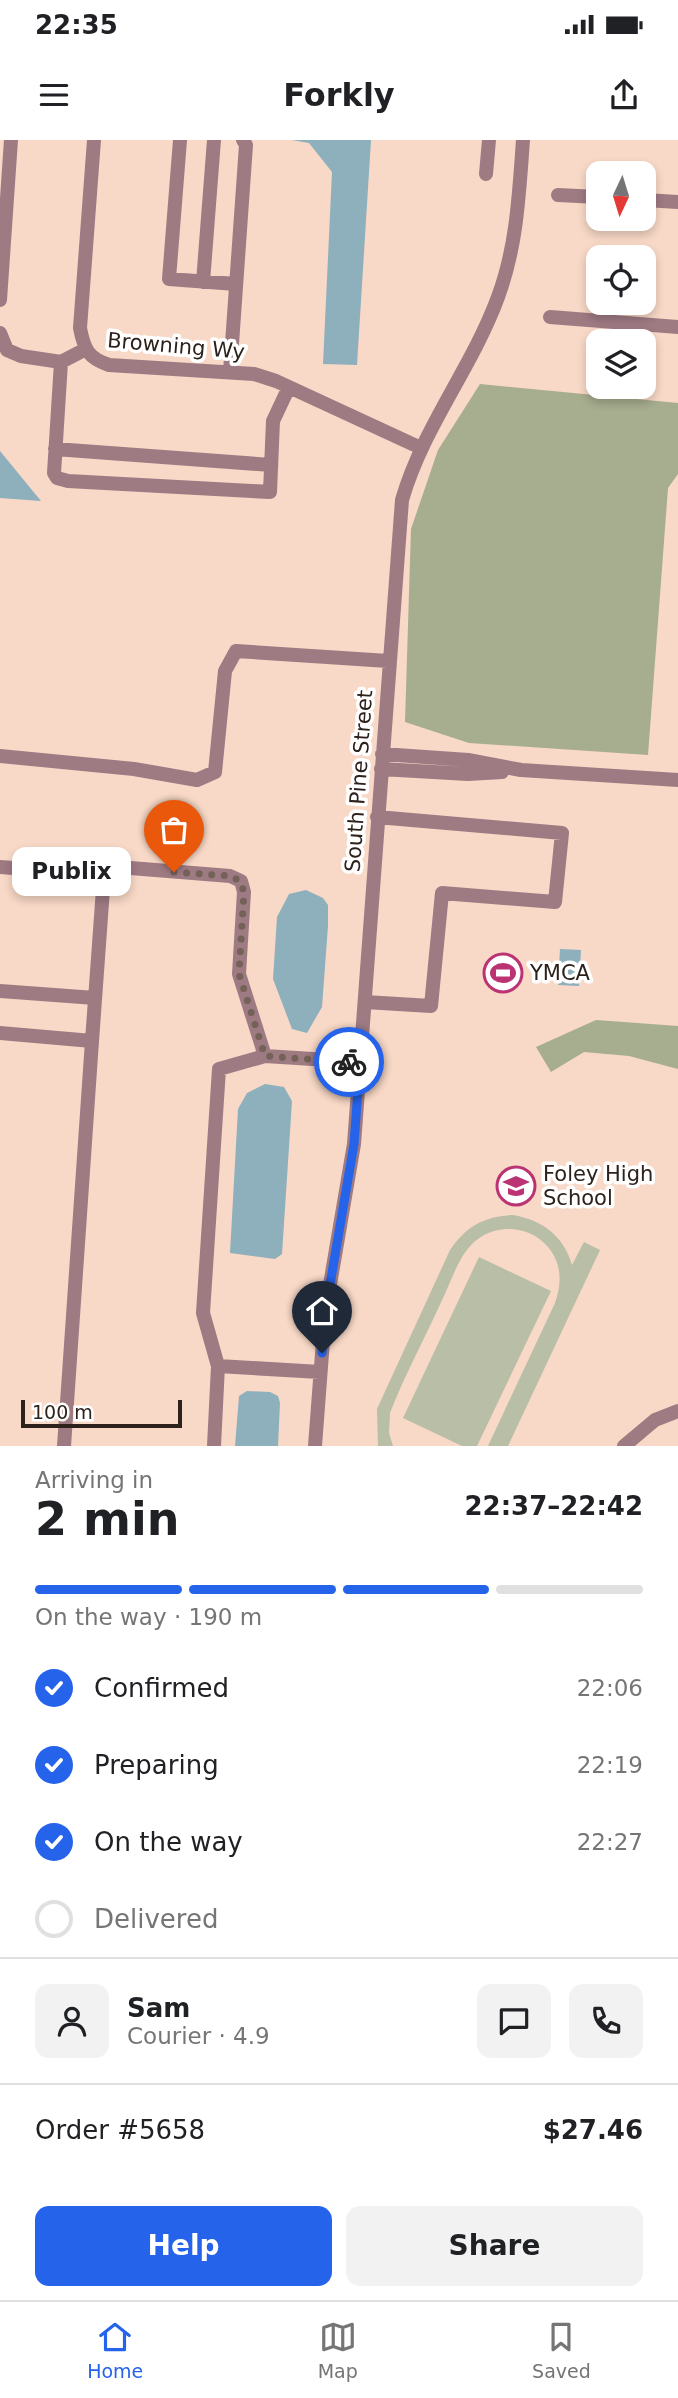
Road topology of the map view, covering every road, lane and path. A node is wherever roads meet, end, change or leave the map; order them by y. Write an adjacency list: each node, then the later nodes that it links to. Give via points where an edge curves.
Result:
1 (11, 140): 15 (street)
2 (93, 140): 19 (street, Browning Wy, via 80,328)
3 (180, 140): 13 (street, via 169,279)
4 (214, 140): 13 (street)
5 (243, 140): 14 (street)
6 (489, 140): 8 (street)
7 (523, 140): 23 (street, South Pine Street, via 515,241 507,271 497,300)
8 (486, 174)
9 (558, 195): 10 (street)
10 (586, 196)
11 (656, 201): 12 (street)
12 (678, 202)
13 (203, 282): 14 (street)
14 (236, 284): 21 (street)
15 (0, 300)
16 (550, 317): 17 (street)
17 (678, 327)
18 (0, 333): 20 (street, via 7,350)
19 (84, 350): 20 (street); 21 (street, Browning Wy, via 109,365)
20 (61, 362): 24 (street)
21 (230, 372): 22 (street, Browning Wy, via 254,374)
22 (289, 387): 23 (street, Browning Wy); 25 (street, via 273,421)
23 (421, 448): 26 (street, South Pine Street, via 400,512)
24 (55, 449): 25 (street); 25 (street, via 54,473 68,481 270,492)
25 (271, 465)
26 (388, 661): 27 (street, South Pine Street); 28 (street, via 236,651 225,671 215,772 197,780)
27 (382, 754): 29 (street, South Pine Street); 30 (street, via 468,760)
28 (0, 756)
29 (380, 769): 30 (street, via 468,774); 32 (street, South Pine Street)
30 (521, 770): 31 (street)
31 (678, 780)
32 (377, 817): 37 (street, South Pine Street); 37 (street, via 562,833 555,902 442,893 431,1006)
33 (0, 867): 34 (street)
34 (104, 875): 36 (street); 40 (street, via 118,867 230,876 240,881 244,892 239,974)
35 (0, 991): 36 (street)
36 (95, 998): 39 (street)
37 (365, 1002): 41 (street, South Pine Street)
38 (0, 1033): 39 (street)
39 (92, 1041): 45 (street)
40 (265, 1056): 41 (street); 42 (street, via 219,1069 203,1313)
41 (360, 1062): 43 (street, South Pine Street, via 354,1144 325,1314)
42 (218, 1366): 43 (street); 46 (street)
43 (320, 1372): 47 (street, South Pine Street)
44 (678, 1410): 48 (street, via 655,1420)
45 (64, 1446)
46 (214, 1446)
47 (315, 1446)
48 (624, 1446)

